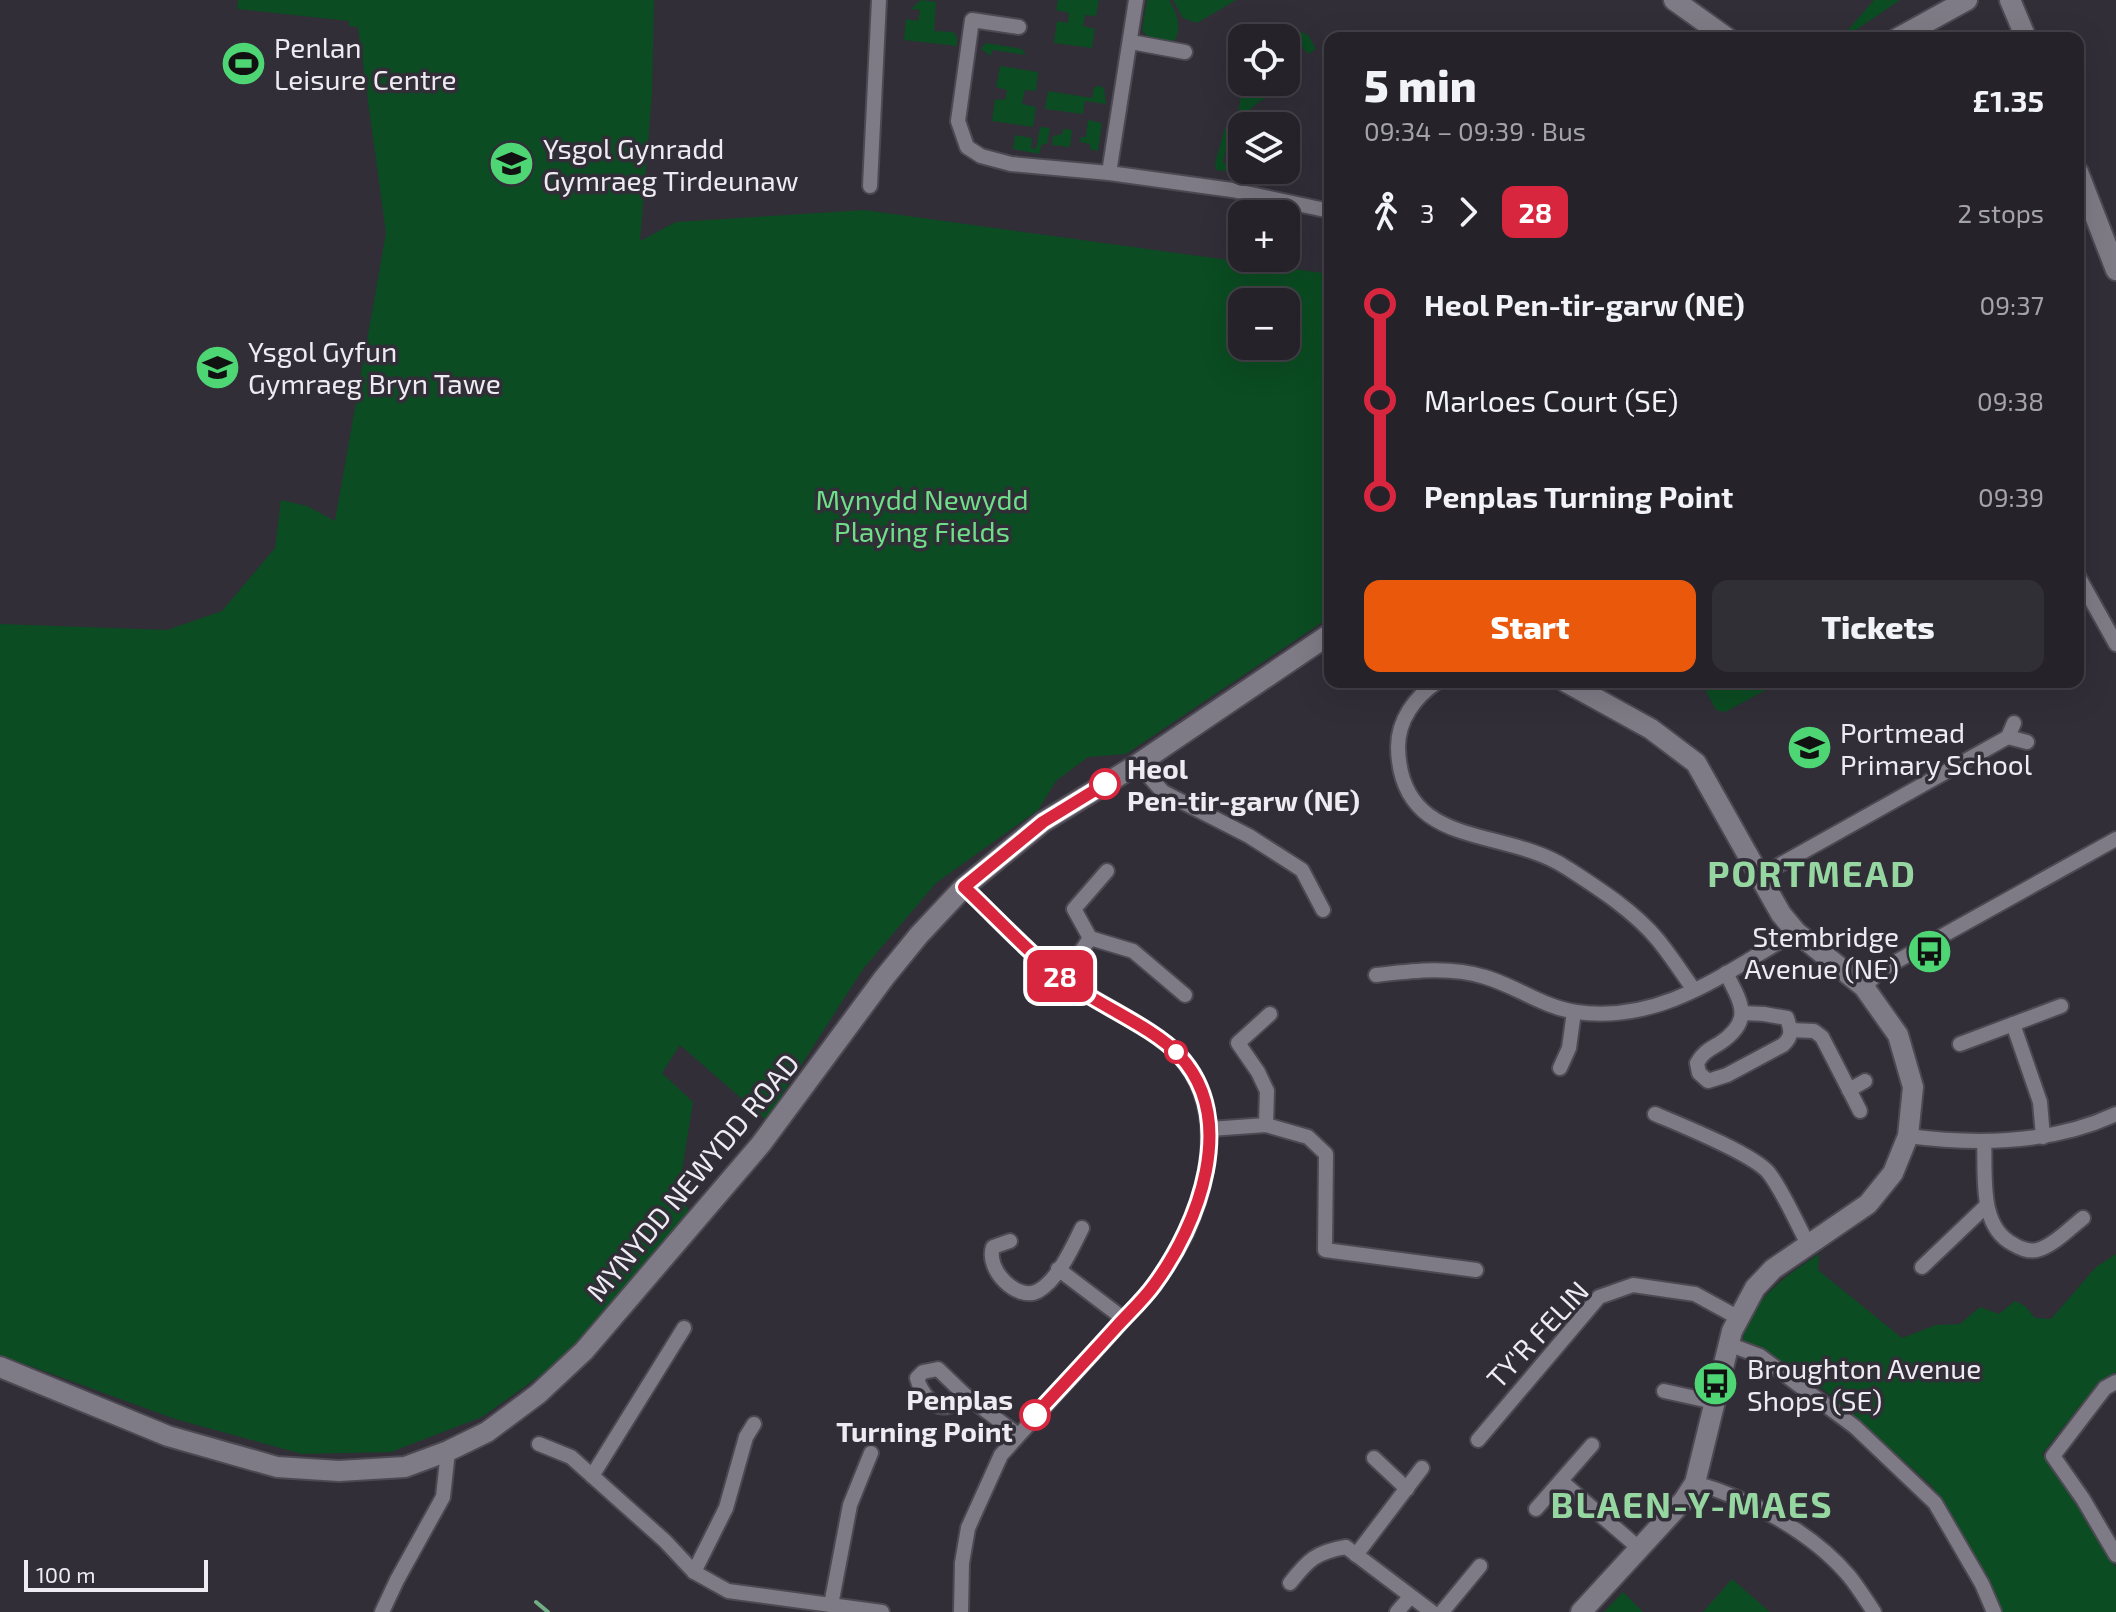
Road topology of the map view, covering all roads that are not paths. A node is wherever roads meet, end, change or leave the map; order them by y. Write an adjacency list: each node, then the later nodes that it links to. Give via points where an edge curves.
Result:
1 (879, 0): 13 (street)
2 (1136, 0): 10 (street)
3 (1674, 0): 7 (street)
4 (1967, 0): 8 (street)
5 (2010, 0): 9 (street)
6 (1019, 27): 12 (street, via 972,20 958,121 967,147 1011,164)
7 (1719, 32)
8 (1909, 32)
9 (2023, 32)
10 (1131, 42): 11 (street); 12 (street)
11 (1185, 52)
12 (1109, 173): 15 (street)
13 (870, 186)
14 (2084, 187): 16 (street)
15 (1324, 210)
16 (2116, 270)
17 (2084, 587): 19 (street)
18 (1324, 638): 25 (street, MYNYDD NEWYDD ROAD)
19 (2116, 644)
20 (1428, 688): 37 (street, via 1398,731 1406,790 1425,815 1447,829 1526,849 1563,865 1657,939)
21 (1582, 688): 28 (street, via 1696,763)
22 (2014, 723): 23 (street)
23 (2008, 737): 24 (street); 28 (street)
24 (2027, 742)
25 (1138, 764): 29 (street, MYNYDD NEWYDD ROAD, via 1043,822); 30 (street, via 1163,792 1302,870)
26 (2116, 839): 36 (street, via 1881,970)
27 (1107, 871): 32 (street, via 1074,909)
28 (1758, 877): 31 (street)
29 (964, 887): 35 (street); 81 (street, MYNYDD NEWYDD ROAD, via 884,978 761,1144 584,1351 487,1432)
30 (1323, 910)
31 (1796, 932): 33 (street); 36 (street)
32 (1090, 938): 35 (street); 38 (street, via 1133,951)
33 (1726, 973): 37 (street); 41 (street)
34 (1376, 975): 40 (street, via 1435,969 1485,977)
35 (1063, 979): 55 (street, via 1178,1054 1204,1097)
36 (1864, 987): 56 (street, via 1898,1035 1913,1087)
37 (1694, 990): 40 (street, via 1638,1011)
38 (1185, 995)
39 (2061, 1006): 43 (street)
40 (1574, 1012): 46 (street)
41 (1743, 1013): 44 (street, via 1787,1018); 44 (street, via 1736,1032 1697,1063 1708,1081 1783,1045)
42 (1270, 1014): 54 (street, via 1238,1043 1267,1091)
43 (2013, 1024): 45 (street); 57 (street, via 2040,1102)
44 (1791, 1030): 50 (street, via 1814,1031 1822,1037)
45 (1960, 1044)
46 (1569, 1048): 47 (street); 48 (street)
47 (1586, 1053)
48 (1560, 1068)
49 (1865, 1081): 50 (street)
50 (1849, 1090): 51 (street)
51 (1860, 1111)
52 (1655, 1114): 63 (street, via 1711,1131 1768,1173)
53 (2116, 1114): 57 (street)
54 (1266, 1125): 55 (street); 66 (street, via 1308,1137 1326,1154 1325,1250)
55 (1210, 1129): 68 (street, via 1189,1228 1154,1286)
56 (1908, 1136): 58 (street); 63 (street, via 1893,1173 1868,1204)
57 (2043, 1137): 58 (street)
58 (1984, 1141): 59 (street)
59 (1987, 1205): 60 (street, via 2005,1240 2036,1251); 64 (street)
60 (2083, 1218)
61 (1082, 1228): 65 (street)
62 (1010, 1241): 65 (street, via 993,1247 990,1259 996,1273 1017,1290 1036,1292)
63 (1808, 1244): 67 (street, via 1764,1278)
64 (1922, 1267)
65 (1058, 1269): 68 (street)
66 (1476, 1270)
67 (1737, 1317): 70 (street); 78 (street, TY'R FELIN, via 1695,1294 1668,1290 1633,1285 1599,1297)
68 (1124, 1319): 77 (street)
69 (684, 1328): 85 (street)
70 (1728, 1344): 75 (street); 106 (street, via 1760,1356 1855,1427 1935,1503)
71 (0, 1367): 81 (street, MYNYDD NEWYDD ROAD, via 168,1436 277,1467 405,1467)
72 (2116, 1382): 90 (street, via 2105,1388 2053,1456)
73 (1664, 1391): 75 (street)
74 (964, 1394): 77 (street)
75 (1714, 1402): 87 (street)
76 (754, 1424): 94 (street, via 726,1508)
77 (1018, 1435): 100 (street, via 1001,1455 968,1528)
78 (1478, 1440)
79 (539, 1444): 85 (street, via 571,1457)
80 (1592, 1445): 86 (street)
81 (448, 1451): 98 (street, via 443,1497)
82 (871, 1453): 97 (street, via 850,1505)
83 (1374, 1458): 88 (street)
84 (1422, 1468): 88 (street)
85 (592, 1476): 94 (street)
86 (1561, 1481): 89 (street); 91 (street)
87 (1695, 1483): 91 (street); 105 (street, via 1801,1533 1848,1575)
88 (1407, 1489): 92 (street)
89 (1536, 1509)
90 (2114, 1548)
91 (1640, 1549): 104 (street)
92 (1356, 1555): 95 (street, via 1346,1547 1321,1551); 96 (street)
93 (1480, 1566): 103 (street)
94 (694, 1572): 97 (street, via 728,1591)
95 (1290, 1583)
96 (1410, 1597): 101 (street); 102 (street)
97 (831, 1605): 99 (street)
98 (382, 1612)
99 (876, 1612)
100 (961, 1612)
101 (1397, 1612)
102 (1432, 1612)
103 (1442, 1612)
104 (1581, 1612)
105 (1874, 1612)
106 (1994, 1612)

